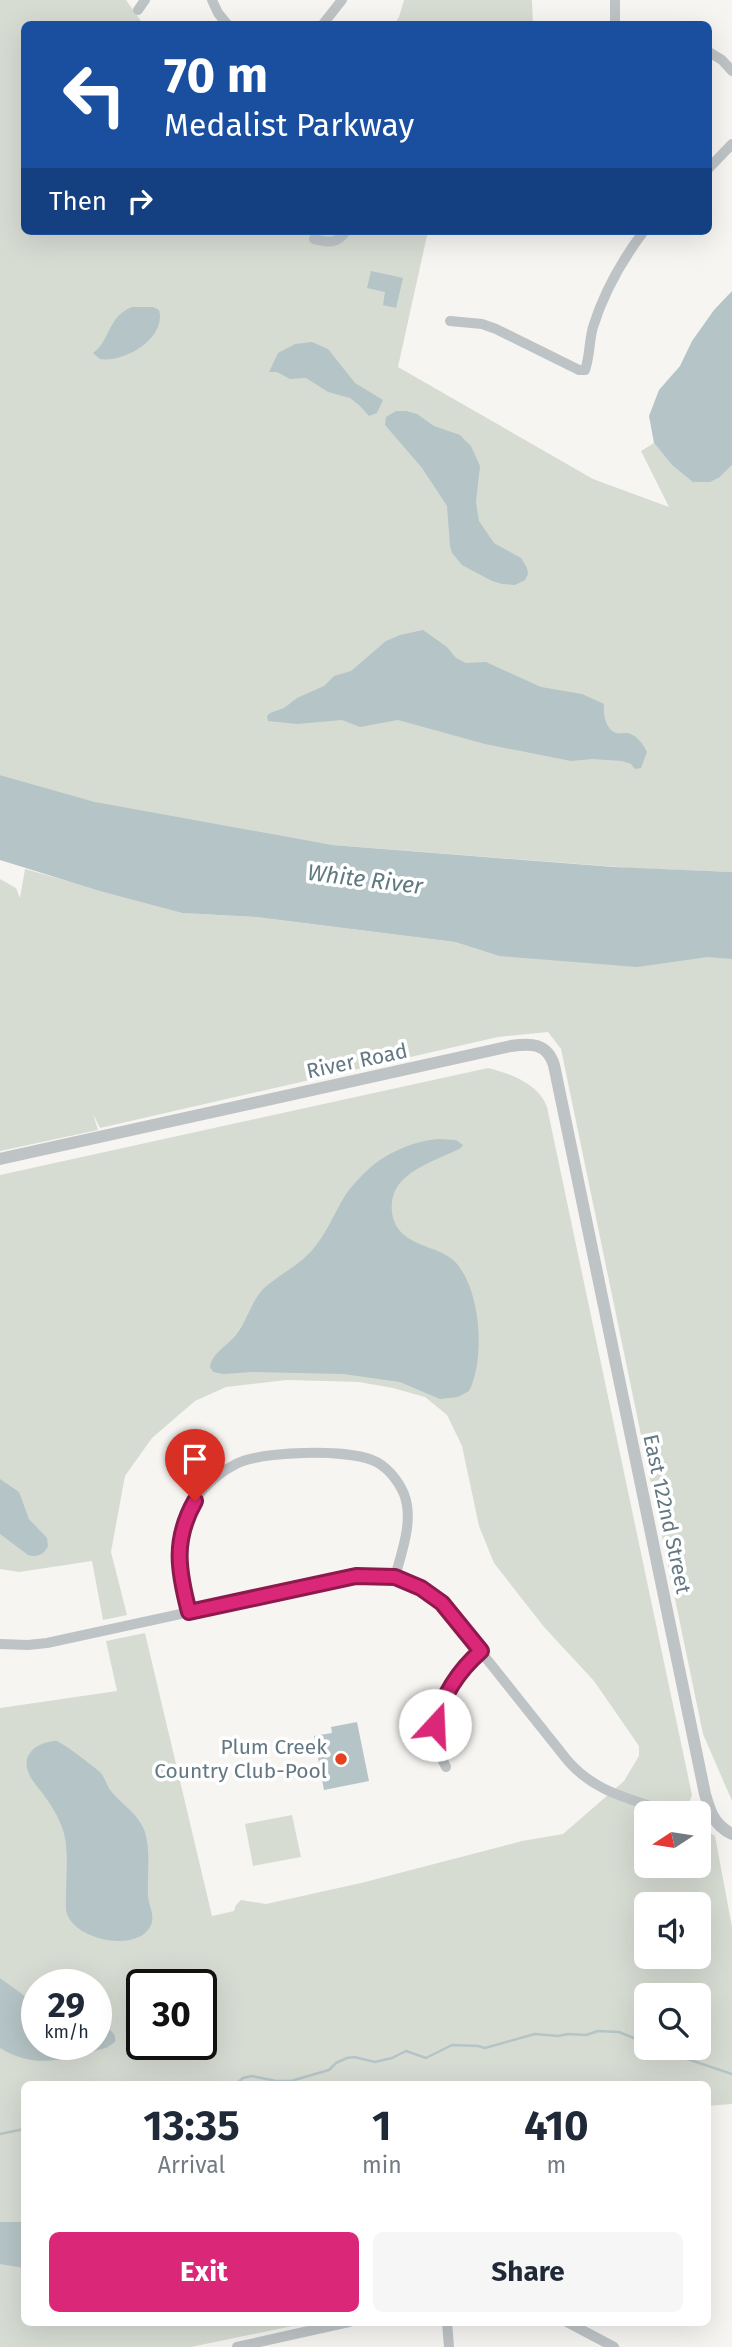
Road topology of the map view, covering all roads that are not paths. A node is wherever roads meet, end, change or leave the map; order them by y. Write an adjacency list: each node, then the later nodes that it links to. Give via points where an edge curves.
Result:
1 (145, 0): 5 (street)
2 (212, 0): 6 (street)
3 (342, 0): 7 (street)
4 (615, 0): 8 (street)
5 (138, 10)
6 (225, 21)
7 (325, 21)
8 (615, 21)
9 (712, 54): 10 (street)
10 (732, 71)
11 (732, 144): 12 (street)
12 (712, 164)
13 (343, 235): 15 (street, via 332,242)
14 (641, 235): 16 (street, via 605,295 585,370 496,329)
15 (314, 239)
16 (450, 321)
17 (0, 1158): 18 (street, River Road, via 534,1044 553,1060)
18 (586, 1225): 25 (street, East 122nd Street)
19 (395, 1577): 20 (street, via 356,1576); 20 (street, via 408,1512 401,1488 383,1466 358,1456 262,1456 218,1476 189,1512 179,1548); 22 (street, via 442,1603)
20 (189, 1612): 21 (street, via 47,1643)
21 (0, 1644)
22 (481, 1651): 23 (street, via 456,1677 438,1716 435,1738); 24 (street, via 584,1778)
23 (446, 1767)
24 (635, 1801)
25 (701, 1801)
26 (711, 1820): 27 (street)
27 (732, 1834)
28 (334, 2326): 31 (street)
29 (447, 2326): 33 (street)
30 (585, 2326): 34 (street)
31 (265, 2344): 32 (street)
32 (237, 2347)
33 (449, 2347)
34 (614, 2347)

